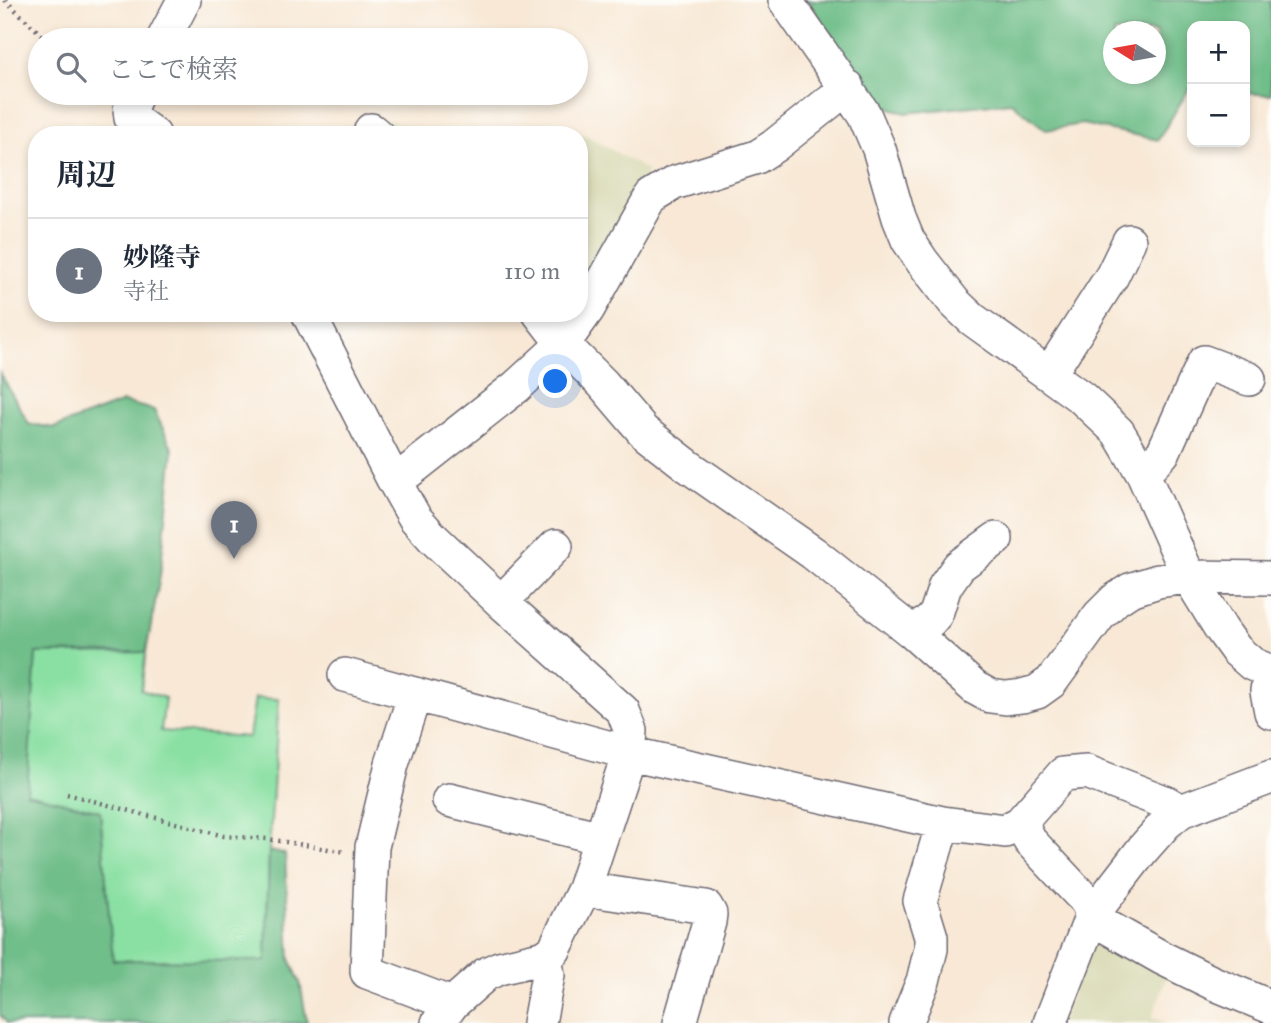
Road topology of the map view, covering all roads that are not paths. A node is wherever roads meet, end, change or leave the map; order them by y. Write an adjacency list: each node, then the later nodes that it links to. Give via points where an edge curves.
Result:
1 (184, 0): 3 (street)
2 (785, 0): 4 (street)
3 (169, 28)
4 (848, 87): 6 (street, via 757,157 674,183 651,197); 11 (street, via 879,149 908,240 922,261 972,319)
5 (1129, 241): 11 (street)
6 (588, 309)
7 (313, 322): 14 (street)
8 (546, 322): 10 (street)
9 (579, 322): 10 (street)
10 (563, 344): 14 (street, via 516,387); 20 (street, via 643,431 813,553)
11 (1050, 373): 13 (street, via 1118,432)
12 (1249, 379): 13 (street, via 1204,362 1163,453)
13 (1143, 474): 17 (street)
14 (393, 479): 19 (street, via 415,518)
15 (996, 539): 20 (street, via 959,566 945,586 936,614)
16 (556, 546): 19 (street)
17 (1189, 577): 18 (street); 20 (street, via 1158,581 1115,600 1051,682 1022,696 990,696 975,688); 21 (street, via 1236,650)
18 (1271, 578)
19 (501, 602): 25 (street, via 623,711 631,731)
20 (912, 632)
21 (1271, 672): 24 (street, via 1267,691)
22 (345, 675): 23 (street)
23 (415, 694): 25 (street); 36 (street, via 392,764 371,856 367,972)
24 (1271, 712)
25 (629, 753): 29 (street); 31 (street)
26 (1271, 777): 28 (street)
27 (449, 800): 31 (street)
28 (1181, 811): 30 (street, via 1087,772 1073,772 1063,774); 33 (street, via 1143,849)
29 (943, 823): 30 (street, via 1004,831); 39 (street, via 920,901 931,937 930,956)
30 (1020, 823): 33 (street, via 1030,841 1087,902)
31 (601, 838): 32 (street)
32 (584, 889): 34 (street, via 561,940); 38 (street, via 706,907 709,922)
33 (1092, 915): 35 (street, via 1162,958); 40 (street)
34 (545, 957): 36 (street, via 486,974); 37 (street, via 548,975)
35 (1271, 1007)
36 (445, 1014)
37 (539, 1023)
38 (680, 1023)
39 (906, 1023)
40 (1050, 1023)

